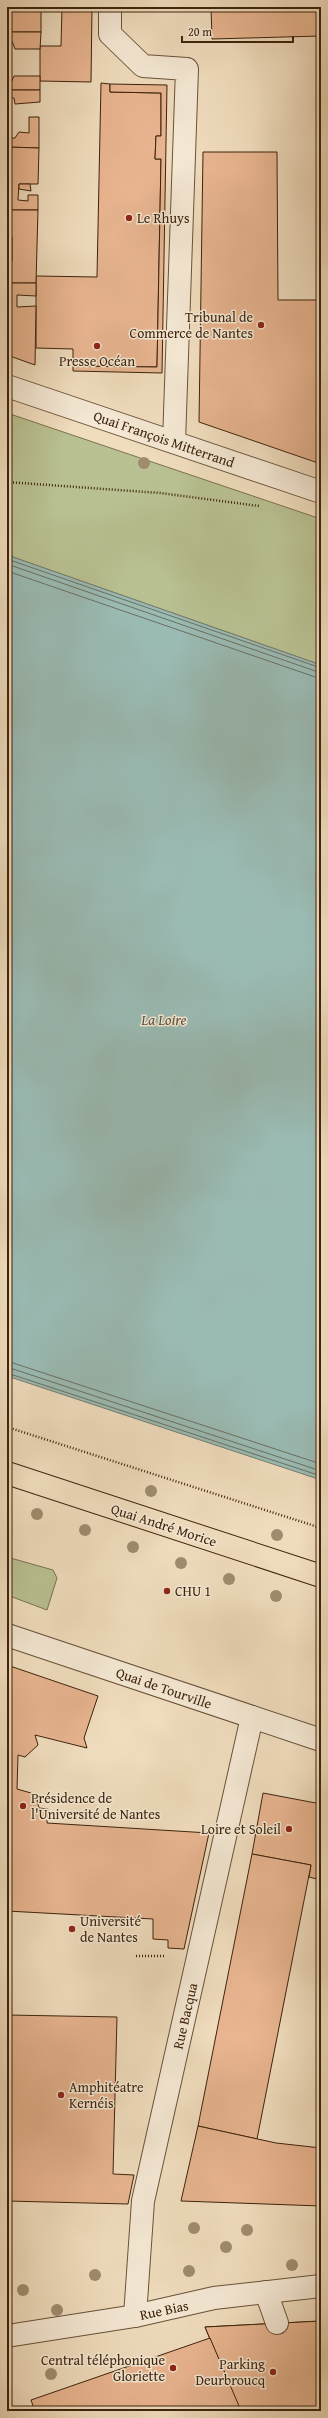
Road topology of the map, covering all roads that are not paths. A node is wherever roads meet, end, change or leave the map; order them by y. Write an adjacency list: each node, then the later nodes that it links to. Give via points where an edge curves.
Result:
1 (110, 7): 3 (street, via 110,34 143,66 187,69)
2 (7, 386): 3 (street, Quai François Mitterrand)
3 (174, 442): 4 (street, Quai François Mitterrand)
4 (321, 492)
5 (7, 1474): 6 (main road, Quai André Morice)
6 (321, 1576)
7 (7, 1635): 8 (street, Quai de Tourville)
8 (252, 1717): 9 (street, Quai de Tourville); 12 (street, Rue Bacqua, via 144,2201)
9 (321, 1740)
10 (321, 2286): 11 (street, Rue Bias)
11 (266, 2292): 12 (street, Rue Bias, via 214,2298); 13 (street)
12 (135, 2316): 14 (street, Rue Bias)
13 (277, 2323)
14 (7, 2336)

